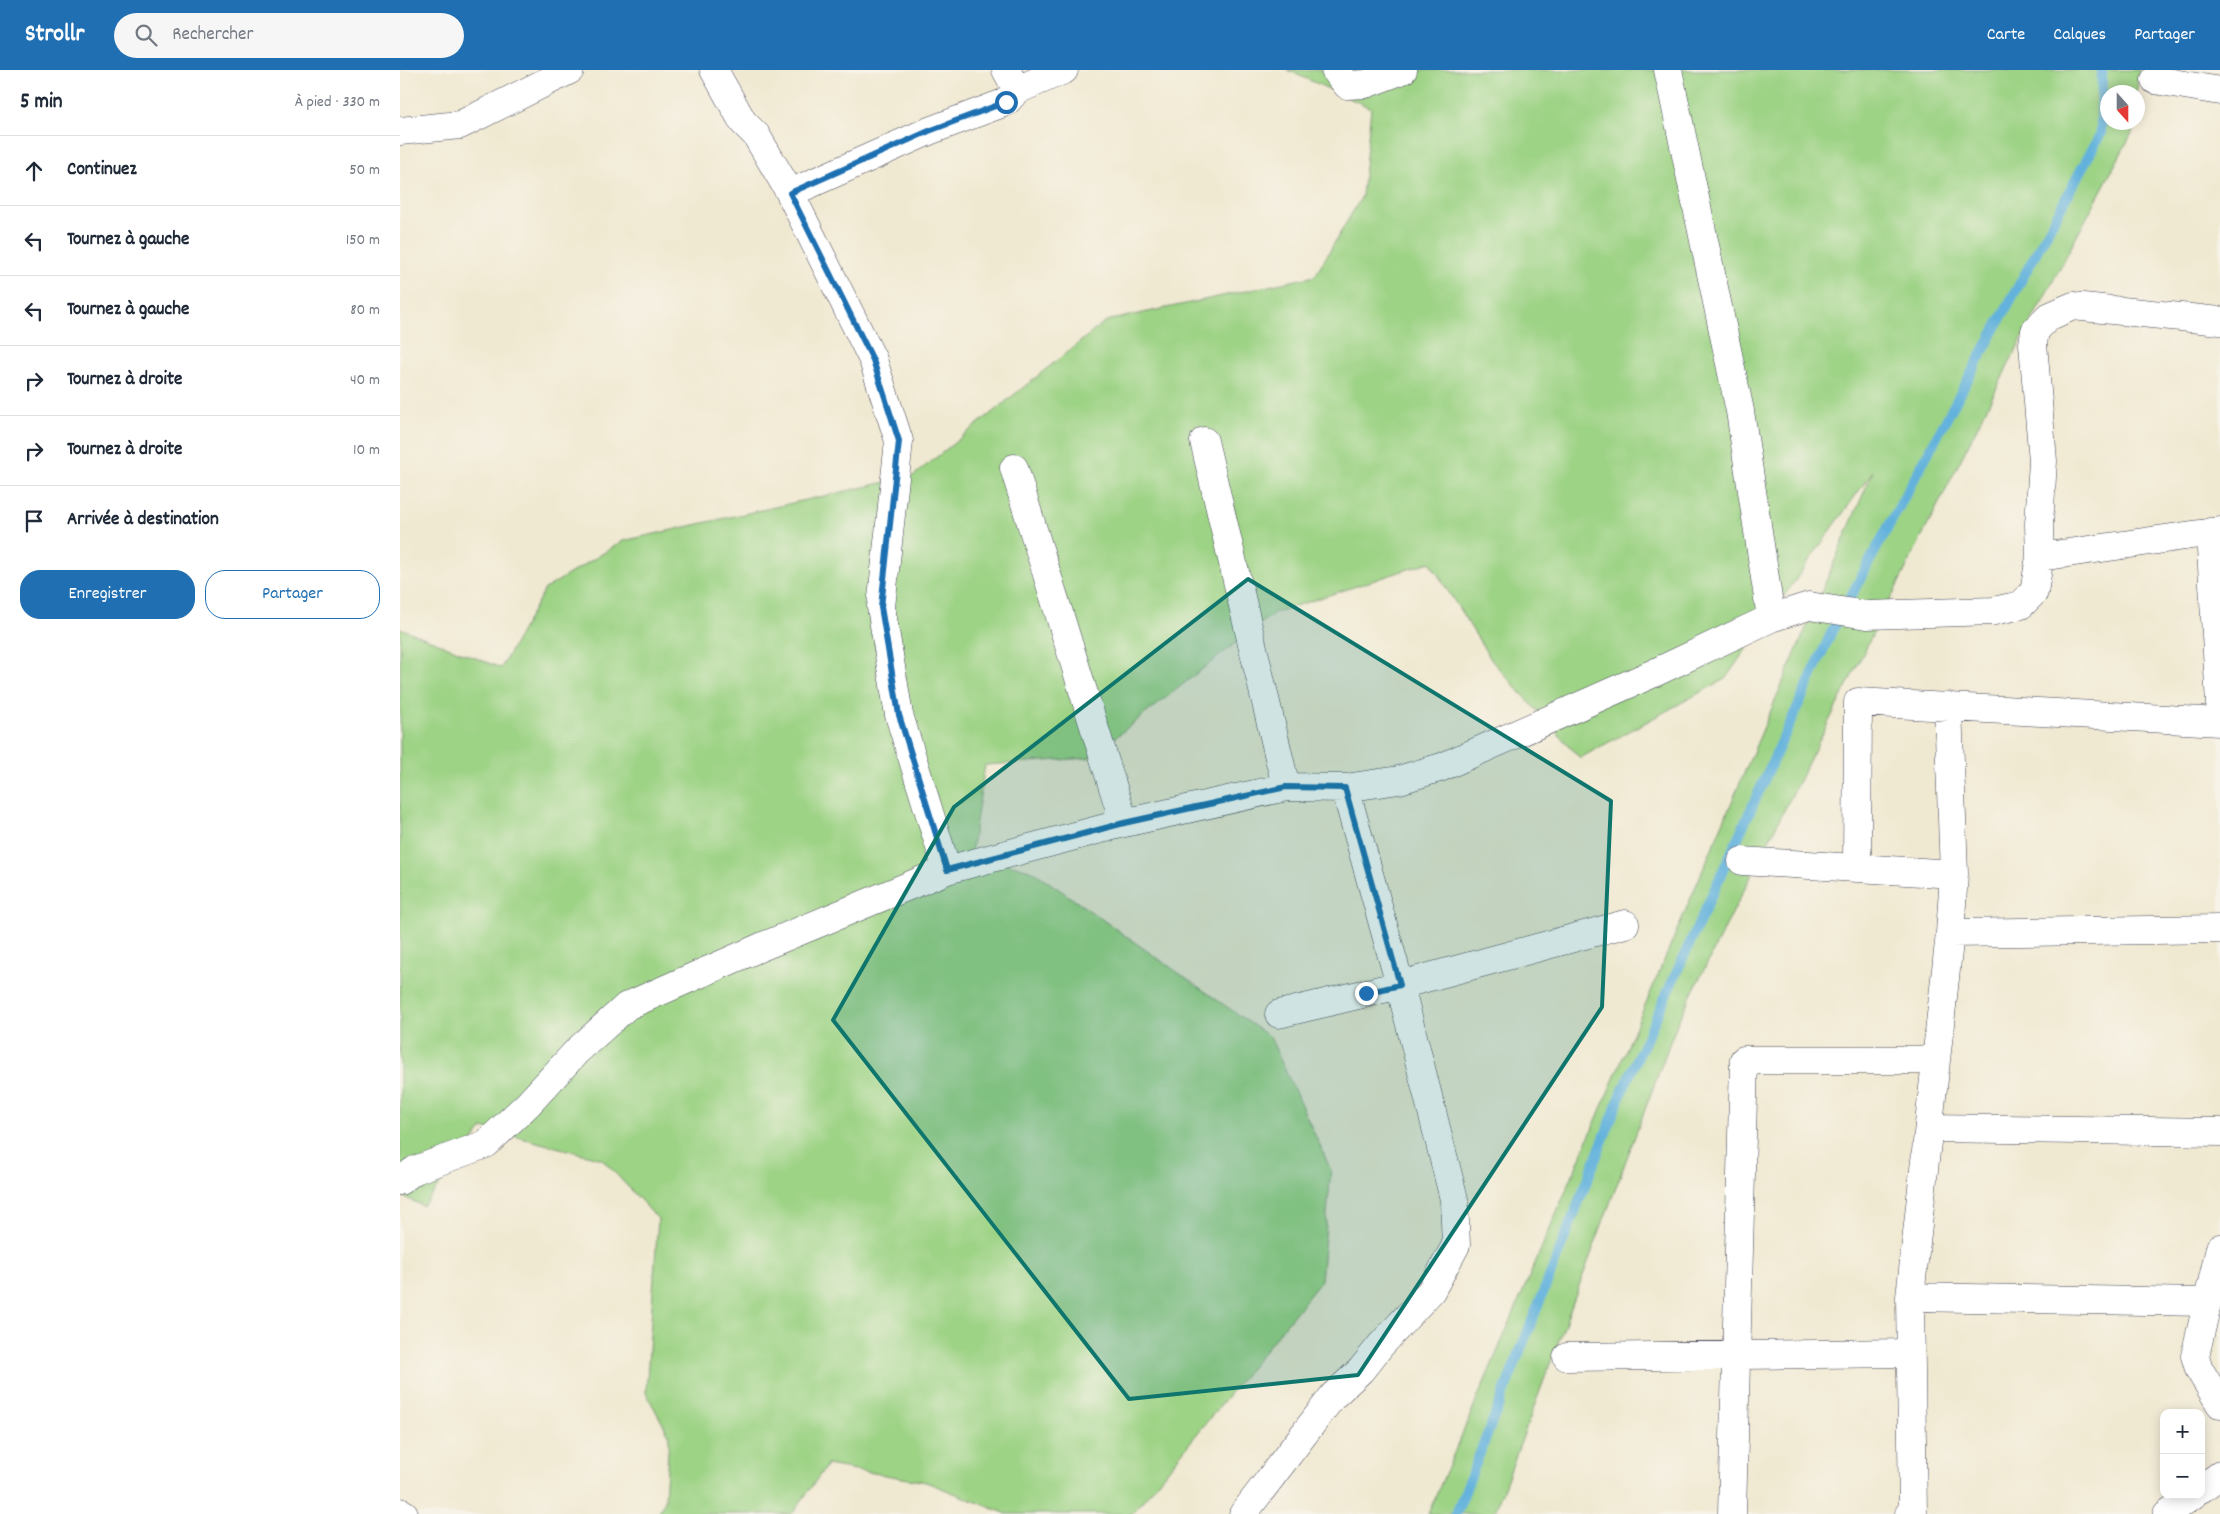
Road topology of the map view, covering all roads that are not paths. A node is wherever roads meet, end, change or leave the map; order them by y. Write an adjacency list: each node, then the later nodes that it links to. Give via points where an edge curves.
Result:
1 (570, 70): 10 (street, via 460,125)
2 (714, 70): 11 (street, via 743,122 756,135)
3 (1064, 70): 7 (street)
4 (1335, 70): 5 (street, via 1348,85 1366,84)
5 (1403, 70)
6 (1668, 70): 17 (street, via 1740,411)
7 (1012, 80): 11 (street, via 1006,102 929,131)
8 (2155, 80): 9 (street)
9 (2220, 91)
10 (400, 131)
11 (790, 193): 26 (street, via 873,360 899,441 881,607 899,715)
12 (2220, 322): 16 (street, via 2073,306 2048,317 2035,331 2033,344 2043,461)
13 (1204, 441): 21 (street)
14 (1014, 468): 23 (street)
15 (2215, 531): 16 (street); 18 (street)
16 (2040, 557): 17 (street, via 2034,592 2021,605 1994,611 1867,615 1809,606)
17 (1770, 618): 22 (street, via 1442,767 1399,780)
18 (2220, 704)
19 (1948, 706): 20 (street); 25 (street, via 1858,702); 27 (street)
20 (2220, 722)
21 (1286, 787): 22 (street); 23 (street)
22 (1345, 788): 31 (street)
23 (1124, 823): 26 (street)
24 (1742, 861): 25 (street)
25 (1857, 868): 27 (street)
26 (947, 870): 36 (street, via 627,1006 486,1144 415,1170)
27 (1954, 874): 30 (street)
28 (1625, 924): 31 (street)
29 (2220, 929): 30 (street)
30 (1950, 933): 33 (street)
31 (1400, 985): 32 (street); 49 (street, via 1454,1199 1456,1245 1431,1290 1361,1370 1333,1396)
32 (1279, 1014)
33 (1936, 1060): 34 (street); 41 (street, via 1744,1060)
34 (1929, 1128): 35 (street); 38 (street)
35 (2220, 1132)
36 (400, 1181)
37 (2220, 1248): 39 (street)
38 (1910, 1297): 39 (street); 40 (street)
39 (2206, 1302): 43 (street, via 2194,1356)
40 (1911, 1353): 41 (street); 51 (street, via 1913,1514)
41 (1736, 1354): 42 (street); 50 (street)
42 (1567, 1357)
43 (2220, 1404)
44 (2220, 1475): 45 (street)
45 (2205, 1486)
46 (2188, 1499): 52 (street)
47 (400, 1512): 48 (street)
48 (404, 1514)
49 (1243, 1514)
50 (1732, 1514)
51 (1909, 1514)
52 (2167, 1514)

